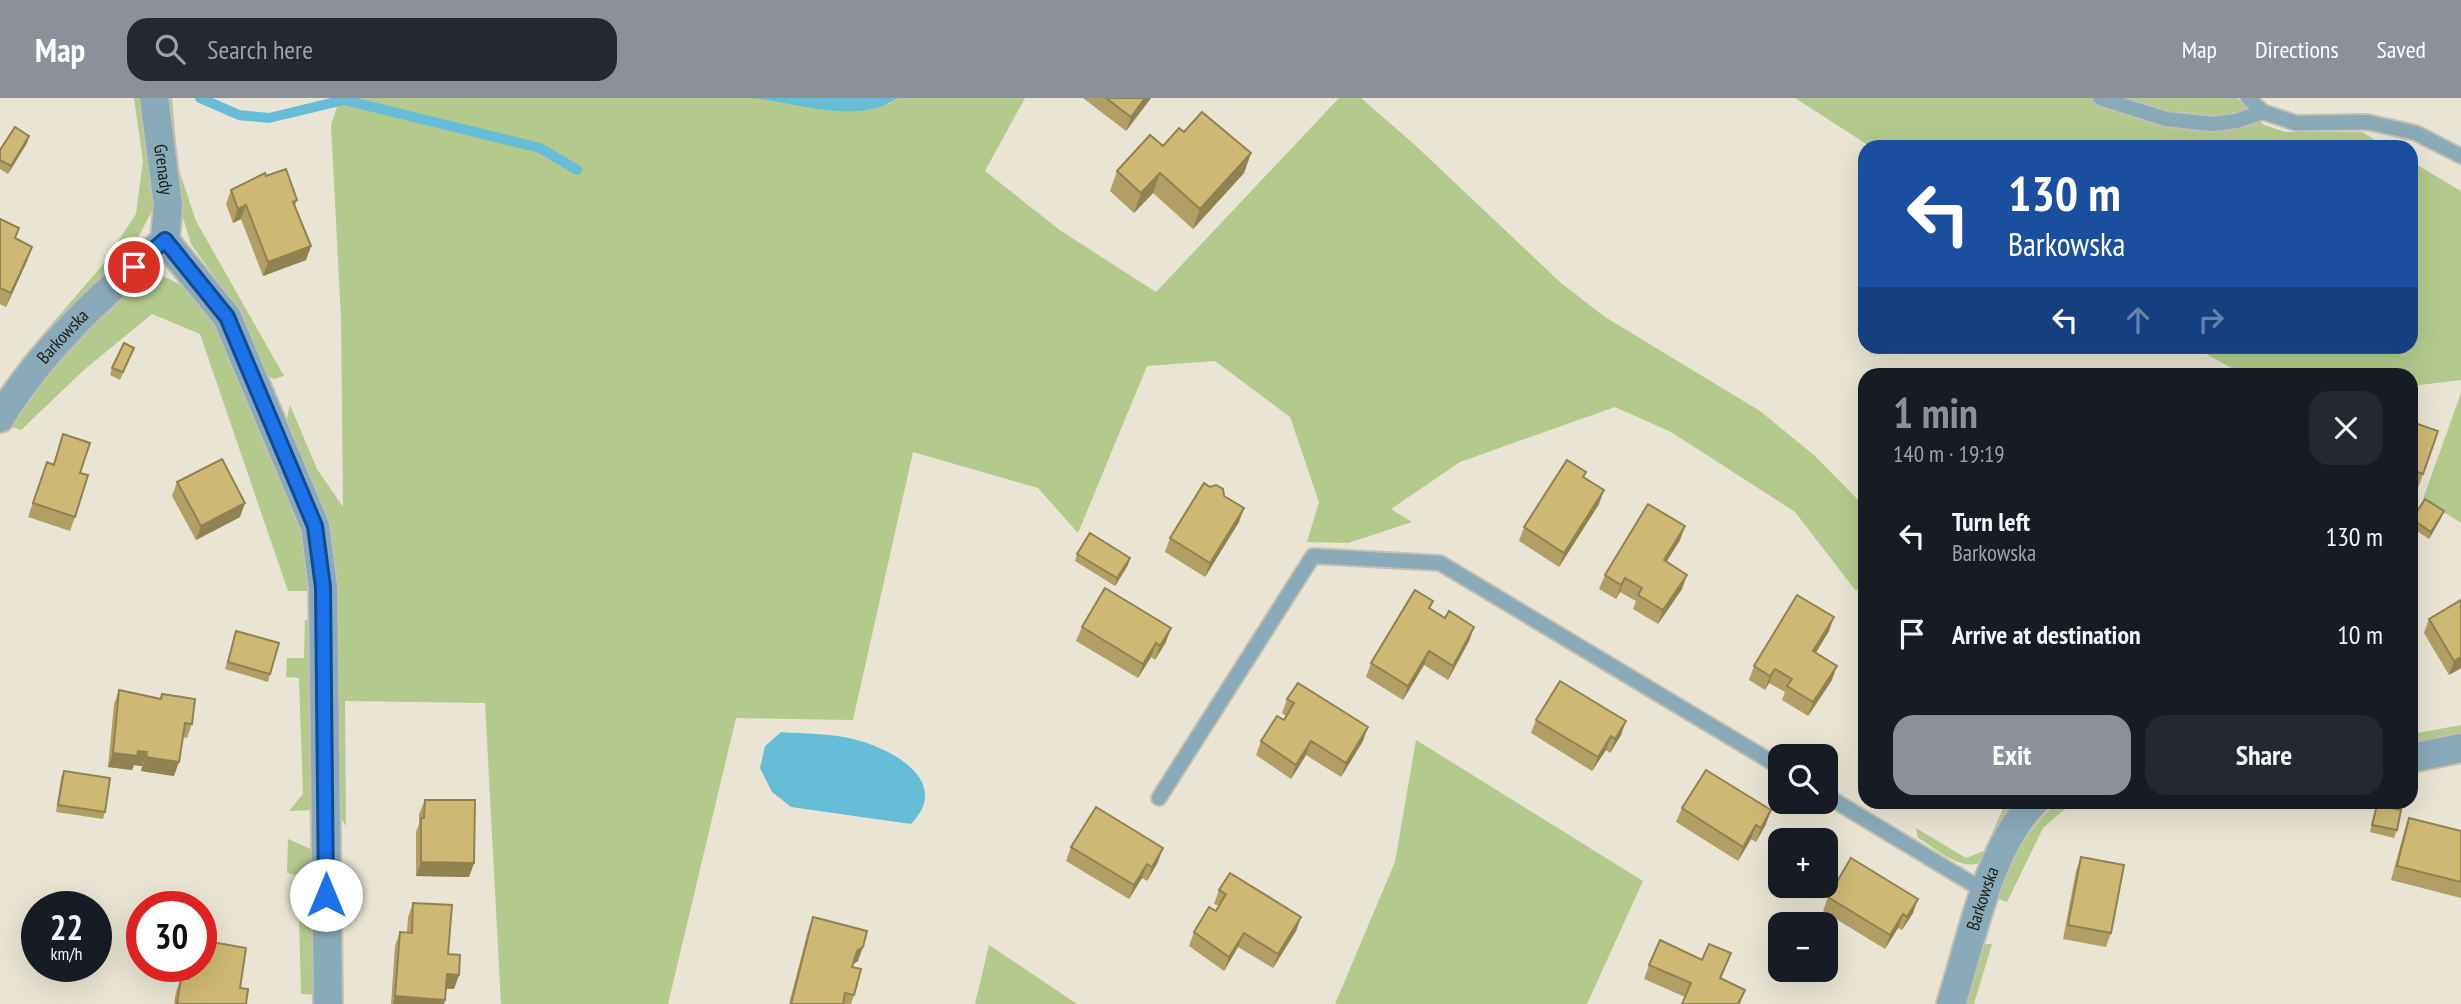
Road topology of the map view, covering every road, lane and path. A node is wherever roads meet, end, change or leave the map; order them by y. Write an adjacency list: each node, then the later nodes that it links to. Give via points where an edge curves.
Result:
1 (154, 98): 6 (street, Grenady, via 168,205)
2 (2100, 98): 4 (lane, via 2166,119 2212,124)
3 (2248, 98): 4 (lane)
4 (2263, 112): 5 (lane, via 2295,123 2391,126)
5 (2461, 156)
6 (165, 240): 7 (street, Barkowska, via 62,338); 15 (street, via 227,317 315,526 323,587)
7 (0, 418)
8 (2461, 748): 9 (street)
9 (2418, 757)
10 (1768, 760): 11 (lane, via 1440,563 1313,556)
11 (1159, 798)
12 (1838, 803): 14 (lane)
13 (2029, 809): 14 (street, Barkowska, via 2001,852)
14 (1986, 892): 16 (street, Barkowska)
15 (328, 1004)
16 (1951, 1004)

